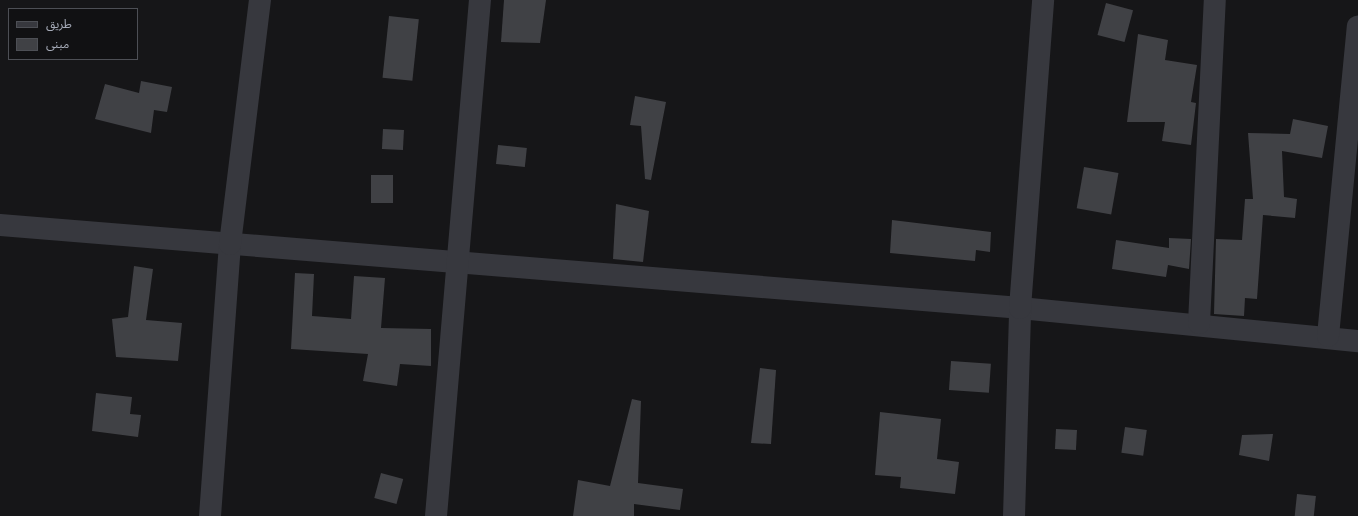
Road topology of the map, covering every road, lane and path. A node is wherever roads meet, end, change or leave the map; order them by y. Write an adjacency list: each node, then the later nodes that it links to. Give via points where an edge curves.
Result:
1 (260, 0): 7 (street)
2 (480, 0): 8 (street)
3 (1043, 0): 9 (street)
4 (1216, 0): 10 (street)
5 (1358, 26): 11 (street)
6 (0, 225): 7 (street)
7 (230, 244): 8 (street); 13 (street)
8 (459, 263): 9 (street); 14 (street)
9 (1020, 308): 10 (street); 15 (street)
10 (1199, 323): 11 (street)
11 (1328, 336): 12 (street)
12 (1358, 341)
13 (210, 516)
14 (436, 516)
15 (1014, 516)

